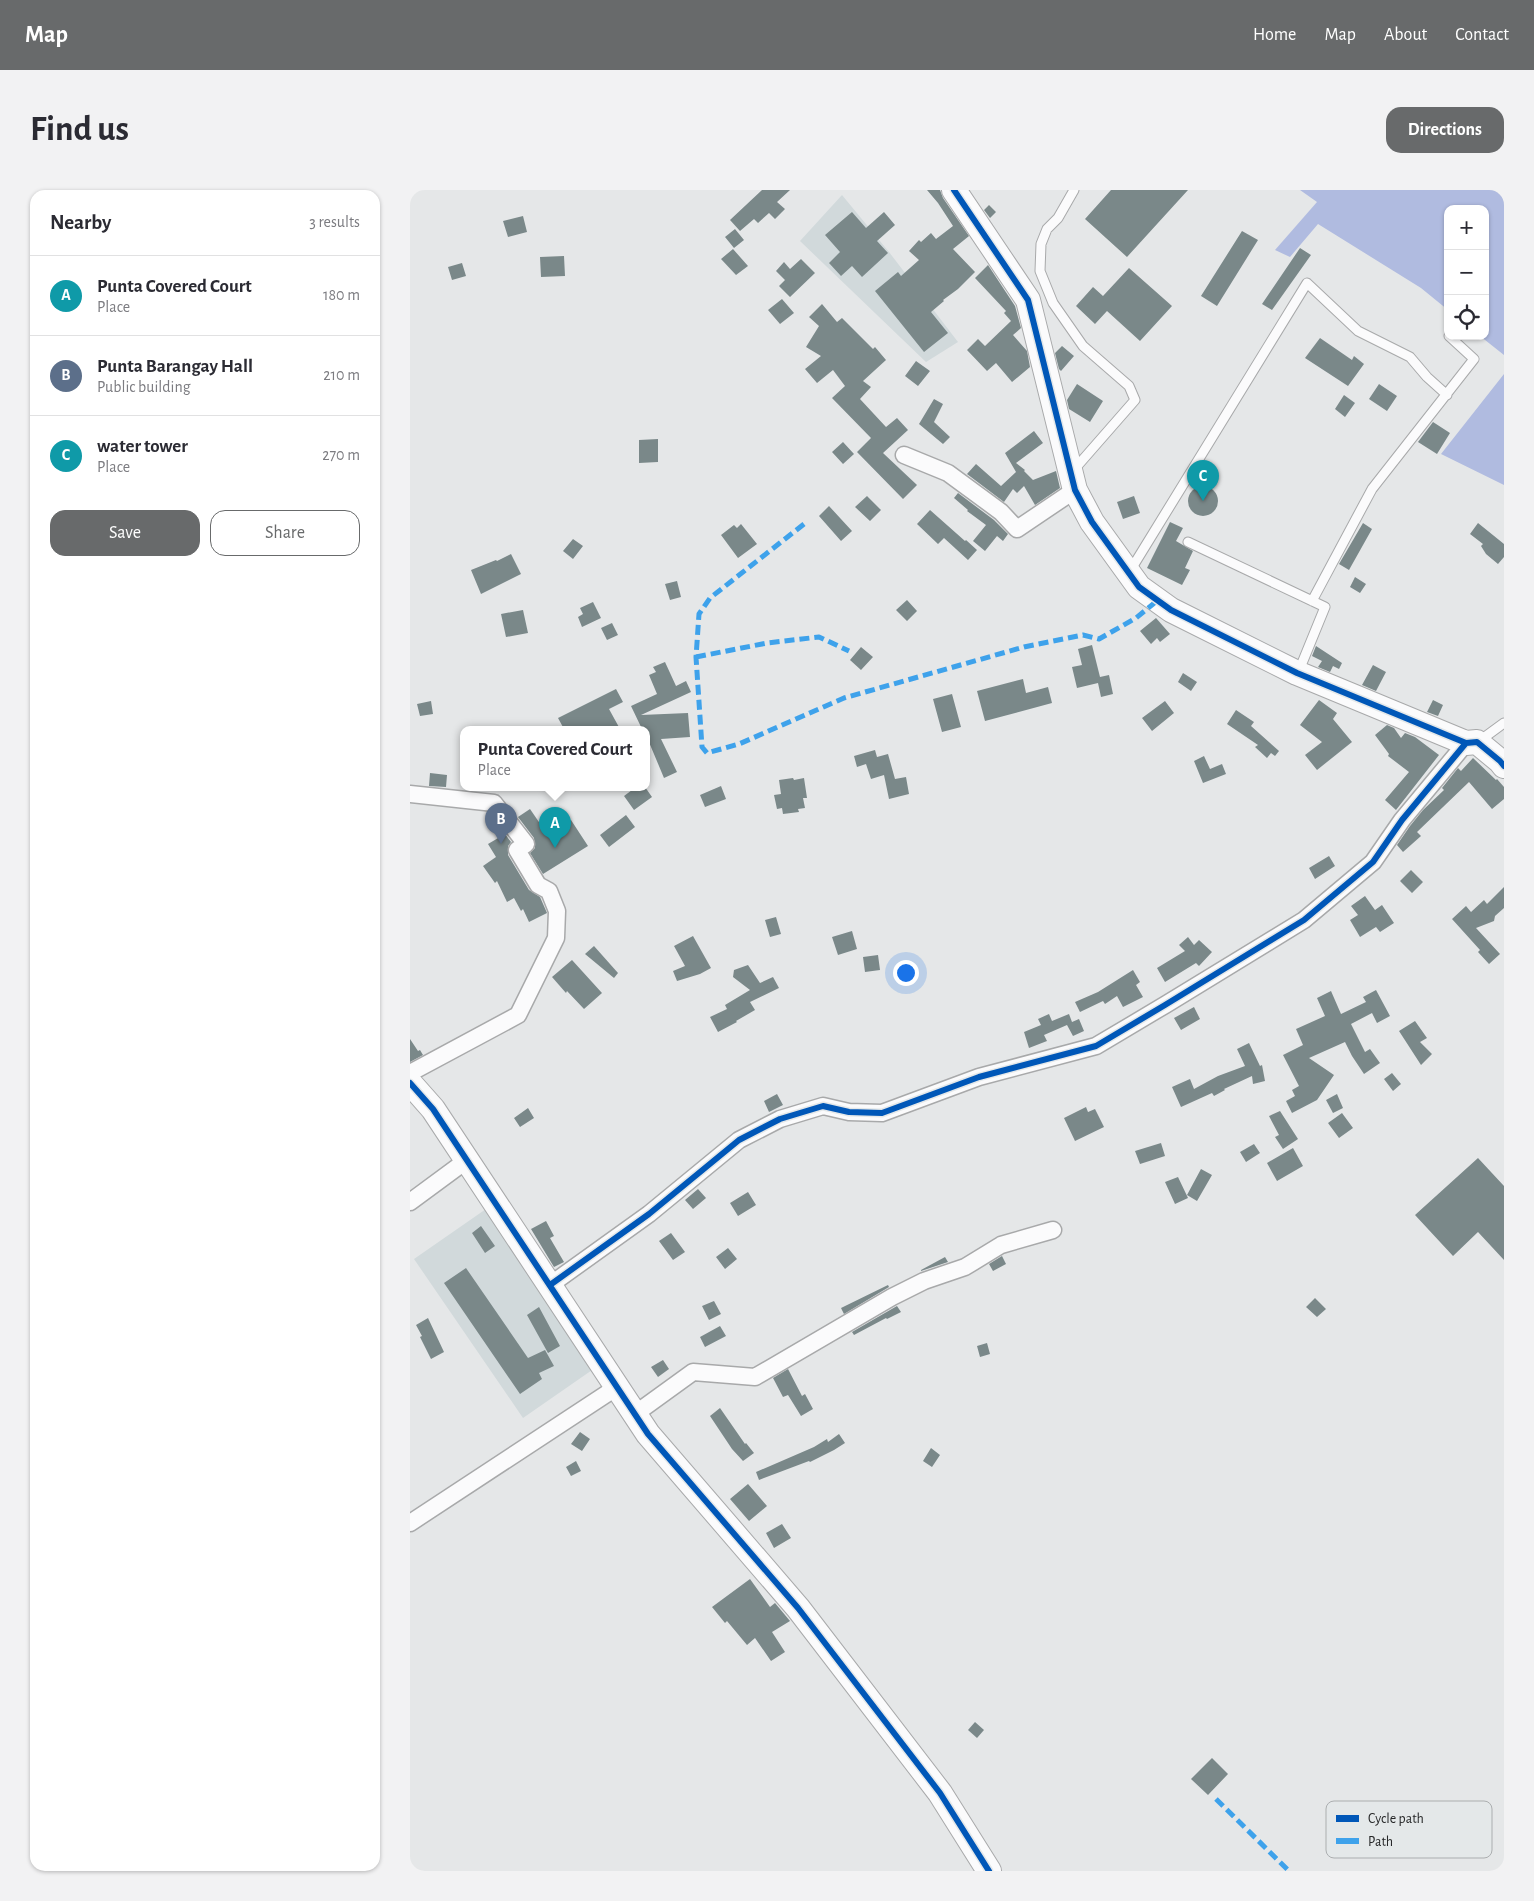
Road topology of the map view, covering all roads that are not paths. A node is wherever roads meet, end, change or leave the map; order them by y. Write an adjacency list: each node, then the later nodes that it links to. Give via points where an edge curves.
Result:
1 (954, 190): 6 (street, via 1028,300)
2 (1074, 190): 6 (lane, via 1058,218 1047,229 1041,244 1040,271 1053,303 1083,346 1129,386 1135,400)
3 (1453, 340): 4 (lane, via 1474,359)
4 (1447, 395): 8 (lane, via 1410,357 1358,331 1307,283); 9 (lane, via 1372,490)
5 (904, 455): 6 (street, via 948,474 1001,512 1017,529)
6 (1073, 482): 8 (street, via 1092,522)
7 (1188, 542): 9 (lane)
8 (1129, 573): 10 (street, via 1139,586 1172,610)
9 (1312, 600): 10 (lane, via 1325,607)
10 (1298, 673): 12 (street)
11 (1504, 723): 12 (lane)
12 (1472, 742): 13 (street); 20 (street, via 1402,820 1373,862 1304,920 1165,1006 1096,1046 978,1077 882,1113 849,1112 823,1106 780,1119 740,1140 649,1214)
13 (1504, 766)
14 (410, 794): 15 (street, via 494,803 526,844 517,850 538,885 549,891 557,911 556,938 518,1015)
15 (410, 1073)
16 (410, 1084): 17 (street, via 433,1109)
17 (467, 1160): 18 (street); 20 (street)
18 (410, 1202)
19 (1053, 1230): 22 (street, via 1000,1245 965,1267 924,1280 755,1376 693,1372)
20 (550, 1286): 21 (street)
21 (617, 1387): 22 (street); 23 (street)
22 (635, 1414): 24 (street, via 648,1434 798,1608 940,1793)
23 (410, 1522)
24 (989, 1871)

